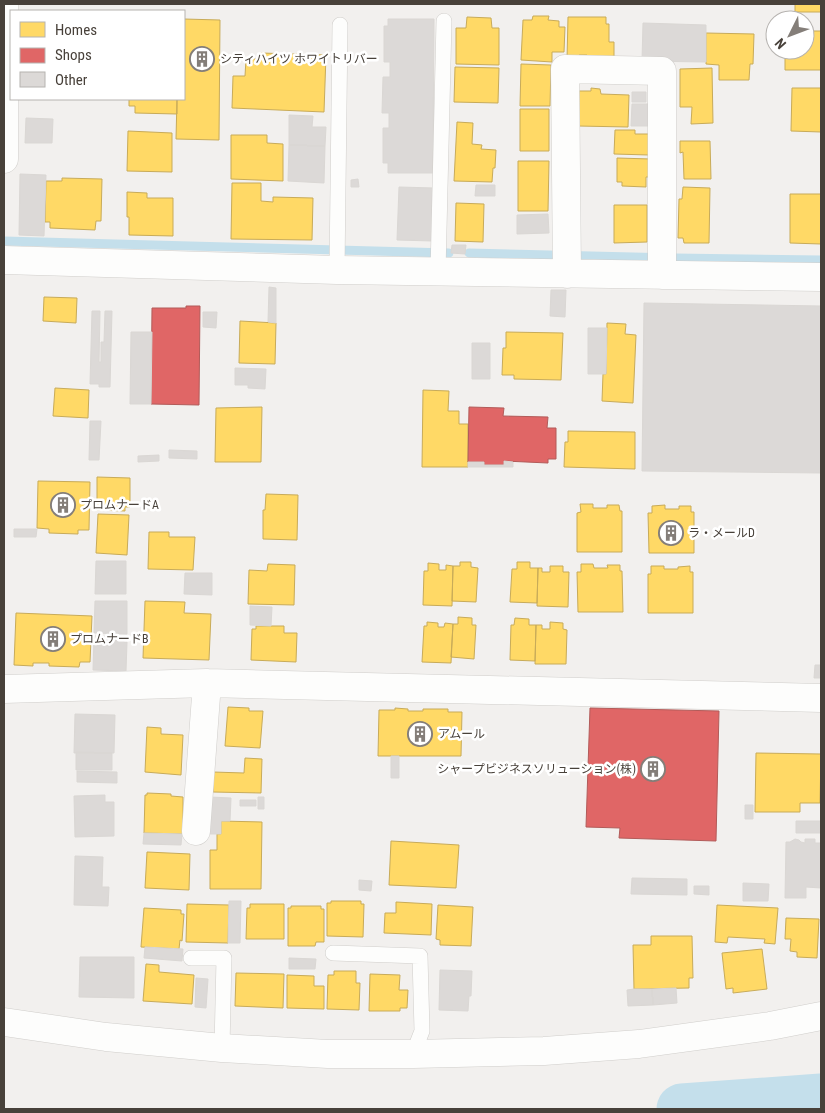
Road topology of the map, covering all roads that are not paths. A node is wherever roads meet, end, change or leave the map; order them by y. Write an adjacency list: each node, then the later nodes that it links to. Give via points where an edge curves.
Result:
1 (4, 4): 4 (street)
2 (444, 21): 7 (lane)
3 (340, 25): 6 (lane)
4 (4, 98): 5 (street)
5 (4, 159)
6 (337, 259): 7 (street); 8 (street)
7 (439, 259): 9 (street)
8 (4, 260)
9 (567, 260): 10 (street); 10 (street, via 565,70 662,70)
10 (662, 264): 11 (street)
11 (821, 277)
12 (207, 684): 13 (street); 14 (street); 15 (street)
13 (4, 689)
14 (821, 698)
15 (196, 831)
16 (333, 953): 21 (lane, via 420,956 422,1031)
17 (191, 958): 20 (lane, via 224,958)
18 (821, 1016): 21 (street, via 639,1044 544,1051)
19 (4, 1022): 20 (street, via 106,1037)
20 (222, 1048): 21 (street, via 328,1054)
21 (413, 1054)

